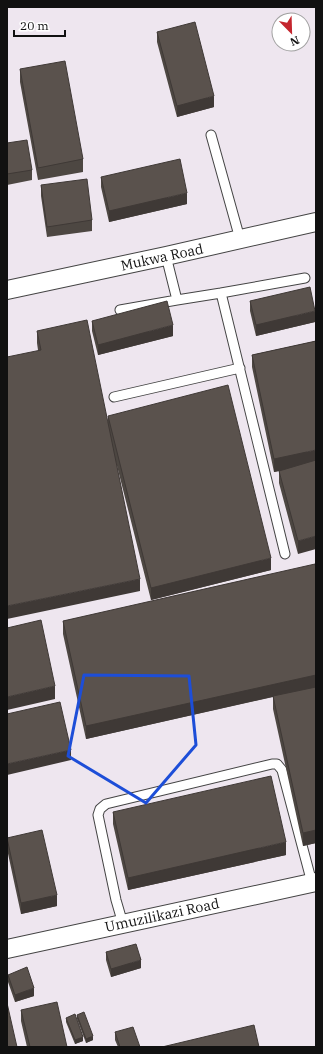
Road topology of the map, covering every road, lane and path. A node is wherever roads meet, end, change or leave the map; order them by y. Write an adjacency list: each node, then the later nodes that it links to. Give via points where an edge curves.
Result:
1 (211, 135): 3 (lane)
2 (316, 222): 3 (street, Mukwa Road)
3 (240, 239): 4 (street, Mukwa Road)
4 (166, 256): 6 (street, Mukwa Road); 8 (lane)
5 (305, 278): 7 (lane)
6 (7, 290)
7 (221, 293): 8 (lane); 10 (lane)
8 (177, 300): 9 (lane)
9 (120, 310)
10 (240, 368): 11 (lane); 12 (lane)
11 (114, 397)
12 (285, 554)
13 (314, 882): 14 (street, Umuzilikazi Road); 14 (lane, via 282,770 277,764 272,764 106,804 100,809 98,815)
14 (123, 924): 15 (street, Umuzilikazi Road)
15 (7, 949)

